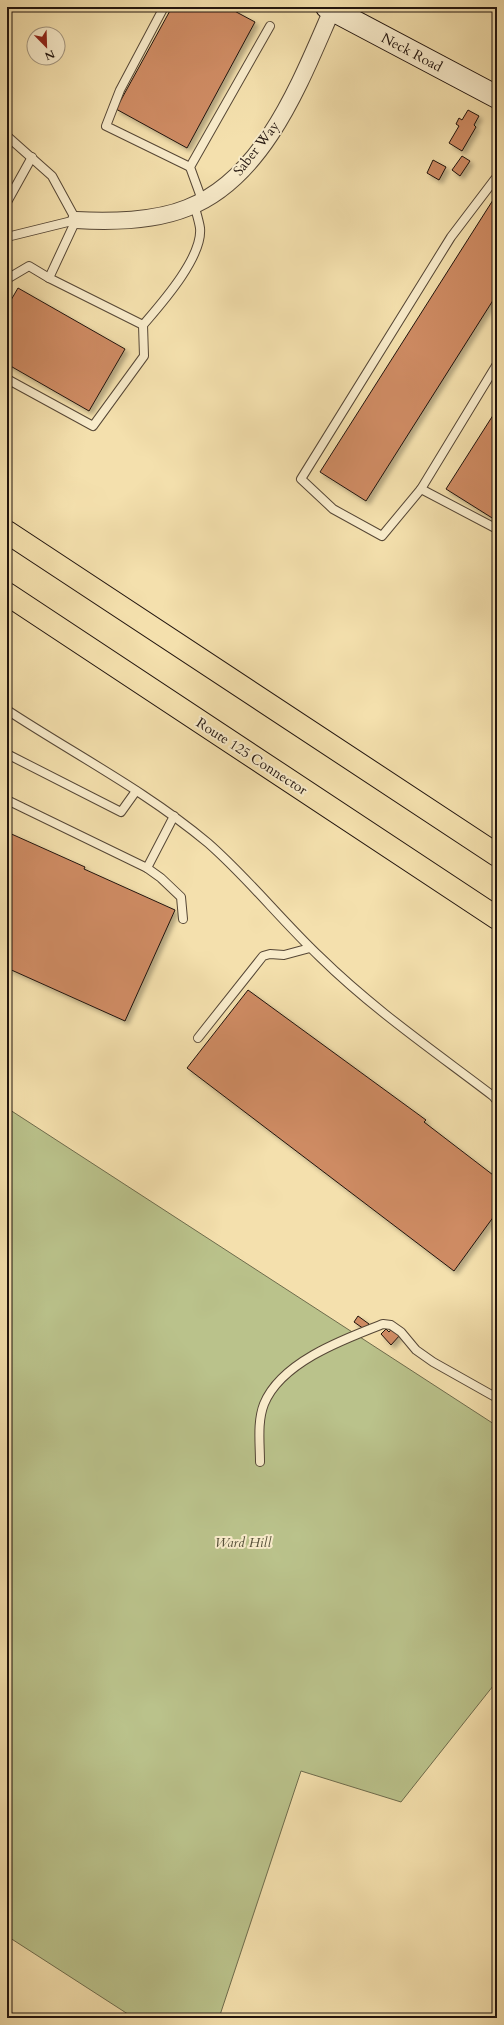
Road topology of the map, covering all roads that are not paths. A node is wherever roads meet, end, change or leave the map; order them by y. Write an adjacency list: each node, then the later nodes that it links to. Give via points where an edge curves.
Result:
1 (164, 7): 7 (lane, via 120,90 106,126)
2 (329, 8): 4 (street, Neck Road); 10 (street, Saber Way, via 296,91 269,136 243,169 215,193)
3 (270, 26): 7 (lane)
4 (497, 98)
5 (7, 136): 6 (lane)
6 (32, 157): 9 (lane); 11 (lane, via 52,176)
7 (190, 167): 10 (lane)
8 (497, 180): 18 (lane, via 495,179 451,237 302,479 333,509 382,536)
9 (7, 202)
10 (198, 202): 11 (street, Saber Way, via 164,214 110,222); 15 (lane, via 200,230 194,253 179,280)
11 (76, 220): 12 (lane); 13 (lane)
12 (7, 237)
13 (49, 278): 14 (lane, via 29,266); 15 (lane)
14 (7, 279)
15 (143, 325): 17 (lane, via 144,356 93,426)
16 (497, 364): 18 (lane)
17 (7, 379)
18 (421, 489): 19 (lane)
19 (497, 529)
20 (7, 532): 27 (highway)
21 (7, 594): 31 (highway, Route 125 Connector)
22 (7, 710): 24 (lane)
23 (7, 754): 24 (lane, via 121,812)
24 (136, 791): 26 (lane)
25 (7, 800): 30 (lane)
26 (174, 816): 30 (lane); 33 (lane, via 229,864)
27 (446, 822): 28 (highway); 29 (highway)
28 (497, 843)
29 (497, 855)
30 (147, 868): 32 (lane, via 181,897)
31 (497, 918)
32 (183, 920)
33 (310, 948): 34 (lane, via 284,955 263,956); 35 (lane, via 377,1009 493,1096)
34 (198, 1038)
35 (497, 1102)
36 (497, 1398): 37 (lane, via 433,1362 416,1350 401,1332 391,1325 383,1324 320,1351 289,1372 271,1392 264,1405 259,1425)
37 (260, 1462)

